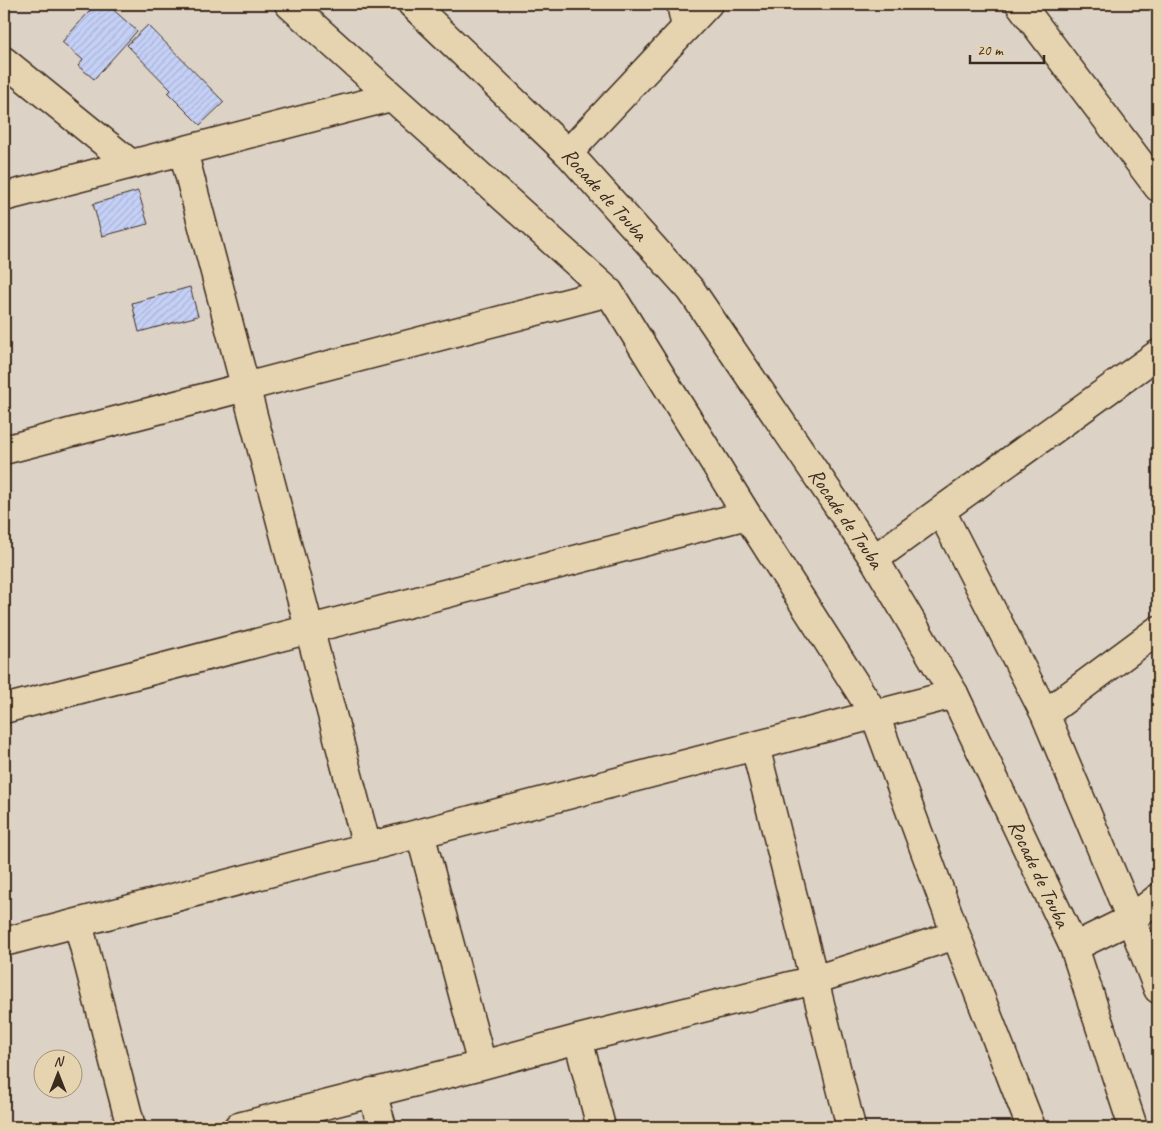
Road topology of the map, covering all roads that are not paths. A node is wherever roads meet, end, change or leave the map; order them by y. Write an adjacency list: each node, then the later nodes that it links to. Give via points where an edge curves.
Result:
1 (290, 4): 7 (street)
2 (412, 4): 9 (street, Rocade de Touba)
3 (708, 4): 5 (street)
4 (1023, 5): 11 (street)
5 (684, 16): 9 (street)
6 (4, 61): 10 (street)
7 (391, 97): 8 (street); 13 (street)
8 (183, 151): 10 (street); 15 (street)
9 (568, 153): 19 (street, Rocade de Touba, via 691,290)
10 (131, 164): 12 (street)
11 (1158, 187)
12 (4, 197)
13 (609, 292): 15 (street); 18 (street)
14 (1158, 354): 17 (street)
15 (246, 387): 16 (street); 20 (street)
16 (4, 450)
17 (941, 511): 19 (street); 25 (street)
18 (746, 515): 20 (street); 24 (street)
19 (874, 559): 22 (street, Rocade de Touba)
20 (310, 628): 23 (street); 28 (street)
21 (1158, 630): 25 (street)
22 (954, 694): 24 (street); 34 (street, Rocade de Touba)
23 (4, 708)
24 (874, 714): 26 (street); 32 (street)
25 (1045, 714): 30 (street)
26 (755, 746): 27 (street); 35 (street)
27 (420, 833): 28 (street); 38 (street)
28 (367, 847): 31 (street)
29 (1158, 898): 30 (street)
30 (1131, 918): 34 (street); 36 (street)
31 (78, 923): 33 (street); 40 (street)
32 (956, 935): 35 (street); 45 (street)
33 (4, 942)
34 (1074, 947): 46 (street, Rocade de Touba)
35 (814, 980): 37 (street); 44 (street)
36 (1158, 989)
37 (578, 1039): 38 (street); 43 (street)
38 (482, 1065): 39 (street)
39 (372, 1092): 41 (street); 42 (street)
40 (131, 1127)
41 (238, 1127)
42 (382, 1127)
43 (601, 1127)
44 (851, 1127)
45 (1031, 1127)
46 (1133, 1127)

